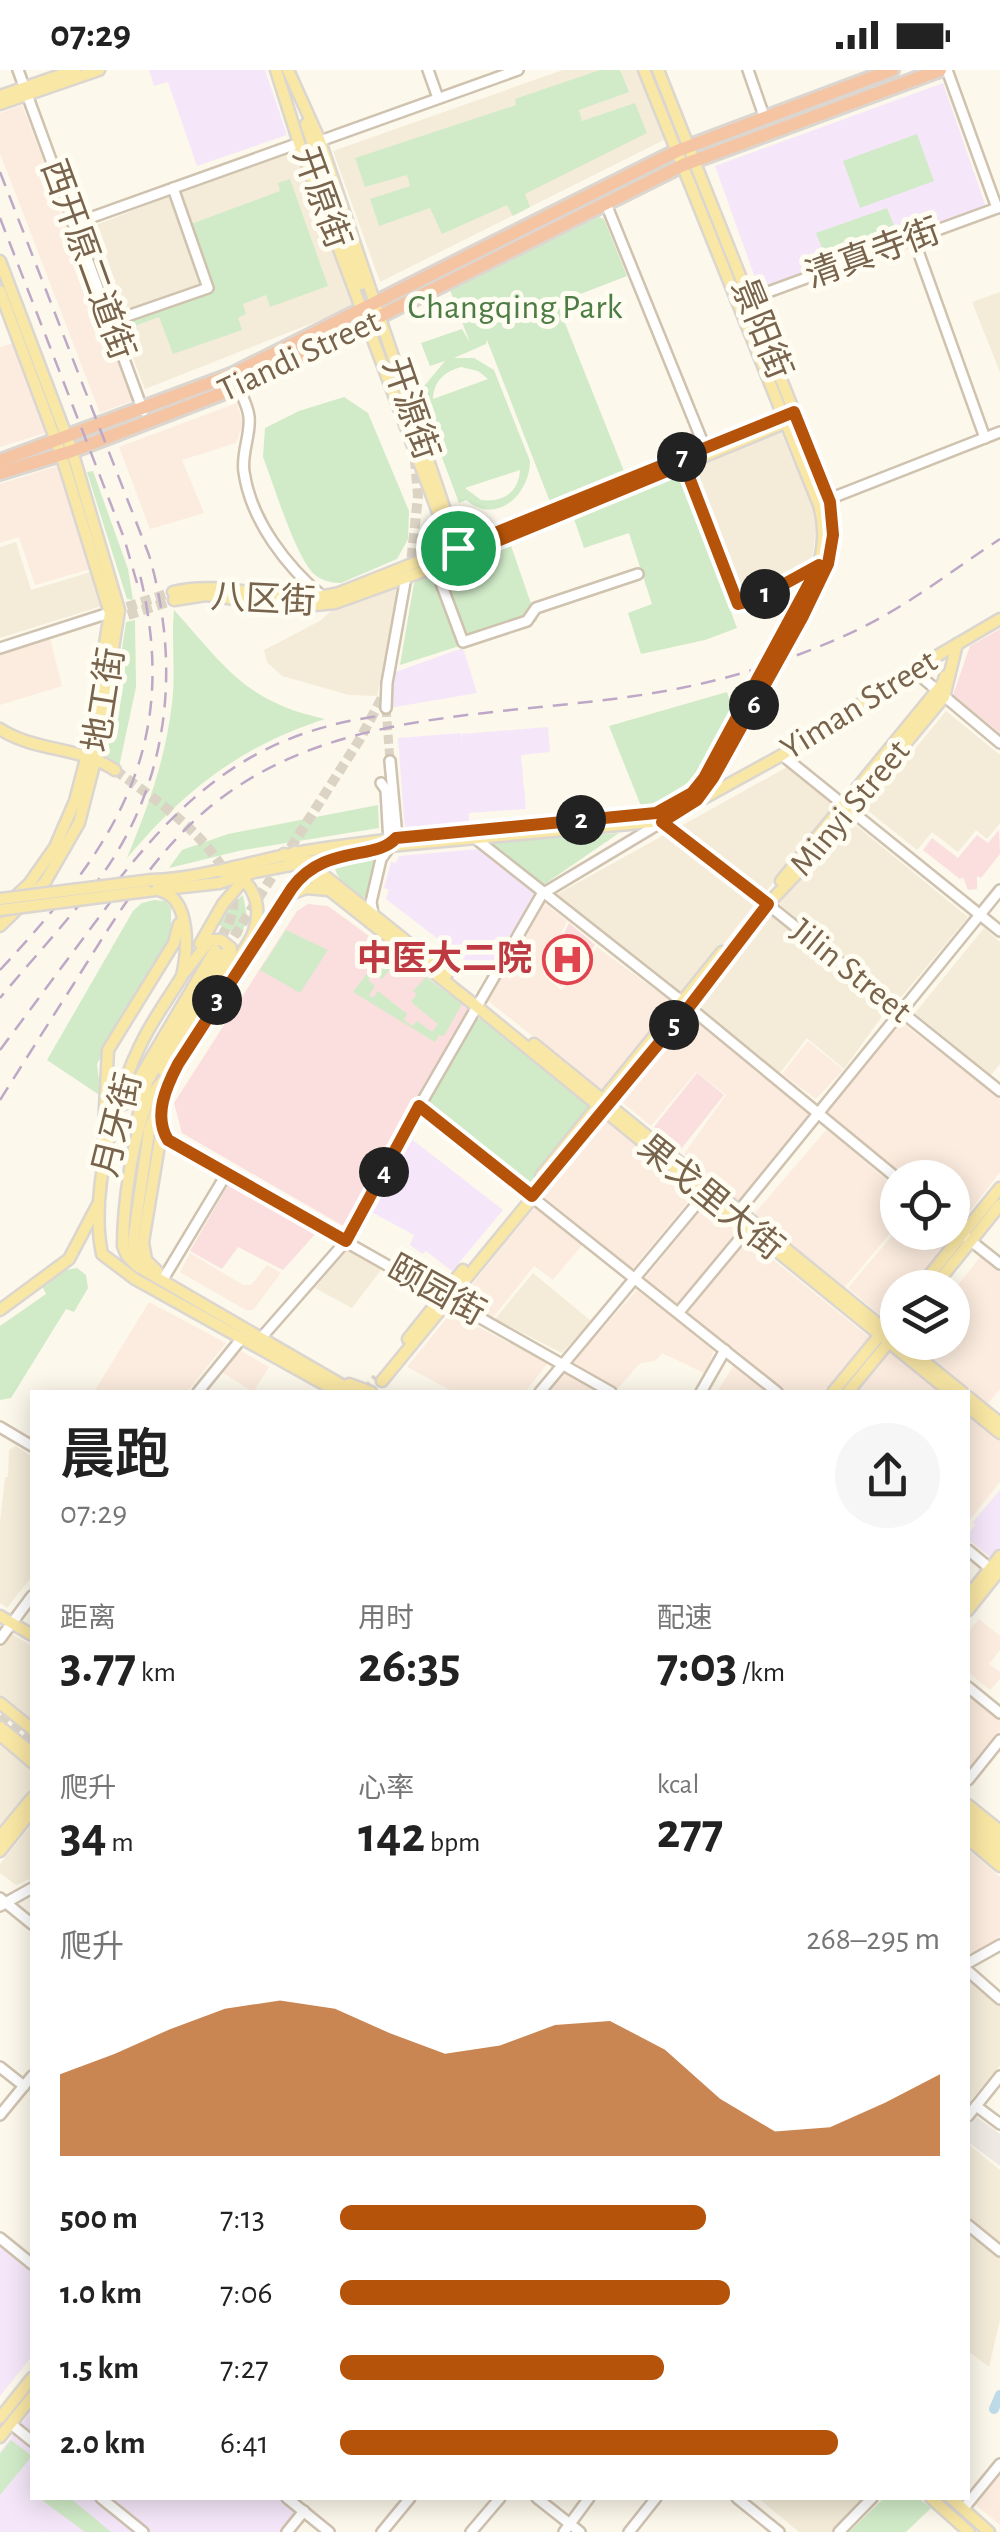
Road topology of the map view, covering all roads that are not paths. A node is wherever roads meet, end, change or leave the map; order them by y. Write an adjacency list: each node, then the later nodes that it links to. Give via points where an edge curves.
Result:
1 (18, 70): 15 (street, 西开原二道街)
2 (75, 70): 15 (main road)
3 (99, 70): 15 (main road)
4 (276, 70): 21 (main road, 开原街)
5 (288, 70): 14 (main road, 开原街)
6 (428, 70): 17 (street)
7 (518, 70): 17 (street)
8 (644, 70): 22 (main road, 景阳街)
9 (658, 70): 22 (main road, 景阳街)
10 (748, 70): 19 (street)
11 (892, 70): 13 (highway, Tiandi Street)
12 (943, 70): 23 (highway, Tiandi Street); 26 (street)
13 (853, 77): 19 (highway, Tiandi Street)
14 (293, 84): 20 (main road, 开原街); 31 (main road, 开原街)
15 (26, 93): 16 (main road); 18 (main road); 27 (street, 西开原二道街)
16 (0, 96)
17 (438, 98): 20 (street)
18 (0, 104)
19 (764, 116): 22 (highway, Tiandi Street)
20 (320, 141): 34 (main road, 开原街)
21 (299, 143): 24 (street); 34 (main road, 开原街)
22 (682, 149): 23 (main road, 景阳街); 34 (highway, Tiandi Street)
23 (689, 164): 25 (highway, Tiandi Street); 33 (main road, 景阳街); 39 (main road, 景阳街)
24 (173, 188): 27 (street); 36 (street, via 208,288)
25 (606, 204): 35 (highway, Tiandi Street); 43 (street)
26 (999, 208): 28 (street, 清真寺街)
27 (73, 224): 36 (street, 西开原二道街)
28 (914, 240): 33 (street, 清真寺街); 41 (street)
29 (0, 261): 30 (main road)
30 (3, 279): 42 (main road)
31 (360, 284)
32 (0, 291): 42 (main road)
33 (749, 299): 39 (main road, 景阳街)
34 (369, 307): 35 (main road, 开原街); 38 (highway, Tiandi Street)
35 (374, 321): 37 (highway, Tiandi Street); 48 (main road, 开源街)
36 (110, 322): 38 (street, 西开原二道街)
37 (238, 387): 38 (highway, Tiandi Street); 53 (street, via 249,418 247,484 276,547)
38 (144, 416): 42 (highway, Tiandi Street)
39 (790, 417): 43 (main road, 八区街); 45 (main road, 八区街); 47 (main road, 景阳街)
40 (1000, 432): 41 (street)
41 (984, 438): 47 (street)
42 (65, 446): 44 (highway, Tiandi Street); 46 (highway, Tiandi Street); 54 (main road, 地工街)
43 (704, 448): 48 (main road, 八区街)
44 (0, 461)
45 (684, 464): 48 (main road, 八区街); 49 (street, via 738,604)
46 (0, 474)
47 (826, 502): 49 (main road, 景阳街, bridge); 60 (main road, 景阳街, bridge, via 833,535 828,564)
48 (457, 553): 50 (main road, 八区街); 53 (main road, 八区街)
49 (819, 565): 60 (main road, 景阳街, bridge)
50 (434, 567): 51 (street, via 462,642 526,621 536,608); 52 (main road, 八区街)
51 (638, 574)
52 (406, 577): 53 (main road, 八区街, via 321,605 173,596 204,588); 61 (street)
53 (323, 598)
54 (120, 613): 57 (street); 65 (main road, 地工街)
55 (1000, 619): 56 (main road, Yiman Street)
56 (954, 645): 58 (main road, Yiman Street); 59 (main road, Minyi Street)
57 (0, 648)
58 (913, 670): 59 (street); 64 (main road, Yiman Street)
59 (940, 694): 63 (street); 71 (main road, Minyi Street)
60 (751, 702): 68 (main road, 景阳街); 70 (main road, 景阳街)
61 (386, 708)
62 (0, 729): 65 (main road, via 26,742)
63 (1000, 743)
64 (782, 754): 70 (main road, Yiman Street); 71 (street)
65 (91, 756): 67 (main road); 87 (main road, 地工街, via 55,847 30,884); 90 (main road, 地工街, via 86,806 67,848 45,882)
66 (390, 761): 74 (street)
67 (115, 770)
68 (704, 778): 72 (main road, Yiman Street)
69 (381, 783): 74 (street)
70 (697, 800): 72 (main road, Yiman Street)
71 (847, 807): 85 (main road, Minyi Street); 89 (street)
72 (659, 817): 73 (main road, Yiman Street); 74 (main road, Yiman Street); 82 (street); 85 (street, Jilin Street)
73 (476, 839): 74 (main road, Yiman Street); 82 (street)
74 (392, 841): 76 (main road, Yiman Street); 76 (main road, Yiman Street); 88 (street, via 381,860)
75 (265, 857): 76 (main road, Yiman Street); 77 (main road, Yiman Street); 78 (main road, 月牙街)
76 (301, 861): 78 (main road, Yiman Street); 81 (main road, 果戈里大街); 83 (main road, 月牙街); 88 (main road, 果戈里大街)
77 (216, 870): 78 (main road); 79 (main road, Yiman Street)
78 (245, 876): 79 (main road, Yiman Street); 92 (main road, 月牙街); 93 (main road, 月牙街, via 255,926)
79 (151, 887): 84 (main road, bridge); 86 (main road, via 171,894); 87 (main road, bridge)
80 (1000, 890): 89 (street)
81 (334, 892): 83 (main road, via 306,888); 94 (main road, 果戈里大街)
82 (542, 894): 94 (street); 95 (street)
83 (287, 896): 93 (main road, 月牙街)
84 (0, 898)
85 (766, 902): 95 (main road, Minyi Street); 96 (street, Jilin Street)
86 (179, 908): 92 (main road, 月牙街, via 186,944); 106 (main road, via 174,943 106,1056)
87 (0, 910)
88 (373, 914): 94 (main road, 果戈里大街)
89 (980, 915): 91 (street); 96 (street)
90 (0, 926)
91 (1000, 931)
92 (182, 976): 97 (main road, via 210,940 232,948); 102 (main road, 月牙街, via 133,1060)
93 (221, 994): 97 (main road, 月牙街)
94 (478, 1003): 99 (street); 100 (main road, 果戈里大街)
95 (685, 1005): 100 (main road, Minyi Street); 101 (street)
96 (901, 1011): 98 (street, Jilin Street); 101 (street)
97 (160, 1088): 103 (main road); 104 (main road, 月牙街); 121 (main road, 月牙街, via 133,1242 138,1257)
98 (1000, 1091)
99 (419, 1106): 109 (street); 118 (street)
100 (603, 1106): 109 (main road, Minyi Street); 110 (main road, 果戈里大街); 113 (main road, 果戈里大街)
101 (819, 1112): 105 (street); 113 (street)
102 (113, 1126): 104 (main road, via 219,952 147,1082); 106 (main road, 月牙街)
103 (162, 1127): 107 (street, 颐园街, via 173,1144); 121 (main road, via 143,1242)
104 (136, 1137): 123 (main road, 月牙街, via 123,1246 130,1260)
105 (880, 1164)
106 (105, 1167): 111 (main road, 月牙街)
107 (227, 1172): 118 (street, 颐园街); 123 (street)
108 (1000, 1188): 115 (main road)
109 (530, 1194): 124 (street); 125 (main road, Minyi Street)
110 (705, 1194): 113 (main road, 果戈里大街); 124 (street)
111 (100, 1201): 126 (main road, via 72,1255); 130 (main road, 月牙街, via 102,1254)
112 (1000, 1205): 116 (main road)
113 (736, 1214): 114 (main road, 果戈里大街); 128 (main road, 果戈里大街)
114 (748, 1228): 127 (street); 129 (main road, 果戈里大街)
115 (970, 1233)
116 (970, 1235)
117 (970, 1240): 120 (street)
118 (346, 1241): 125 (street, 颐园街); 131 (street)
119 (955, 1250): 122 (main road)
120 (1000, 1264)
121 (154, 1268): 123 (main road)
122 (936, 1270)
123 (164, 1278): 131 (main road)
124 (635, 1279): 127 (street); 137 (street)
125 (446, 1297): 137 (street, 颐园街); 139 (main road, Minyi Street)
126 (0, 1310)
127 (679, 1312): 133 (street)
128 (880, 1328)
129 (880, 1329)
130 (242, 1338): 138 (main road); 140 (street)
131 (261, 1338): 138 (main road)
132 (880, 1347): 148 (main road)
133 (725, 1350): 146 (street); 147 (street)
134 (880, 1351): 149 (main road)
135 (916, 1360): 150 (main road, 果戈里大街)
136 (920, 1360): 151 (main road, 果戈里大街)
137 (562, 1362): 144 (street); 145 (street, 颐园街)
138 (318, 1378): 141 (main road); 142 (main road); 143 (main road)
139 (380, 1380)
140 (200, 1390)
141 (333, 1390)
142 (349, 1390)
143 (364, 1390)
144 (541, 1390)
145 (608, 1390)
146 (702, 1390)
147 (775, 1390)
148 (834, 1390)
149 (850, 1390)
150 (948, 1390)
151 (959, 1390)
152 (970, 1399): 154 (main road, 果戈里大街)
153 (970, 1409): 156 (main road)
154 (1000, 1424)
155 (0, 1427): 157 (street)
156 (1000, 1433)
157 (30, 1445)
158 (970, 1552): 160 (street)
159 (1000, 1556): 160 (main road)
160 (997, 1572): 161 (main road); 163 (main road)
161 (970, 1594)
162 (30, 1599): 165 (street)
163 (970, 1607)
164 (0, 1616): 165 (main road)
165 (12, 1622): 166 (main road); 167 (street)
166 (30, 1634)
167 (0, 1638)
168 (970, 1689): 170 (street)
169 (0, 1703): 172 (main road)
170 (1000, 1714)
171 (0, 1726): 175 (main road)
172 (30, 1728)
173 (0, 1735): 176 (main road)
174 (1000, 1740): 177 (street)
175 (30, 1750)
176 (30, 1760)
177 (970, 1778)
178 (30, 1800): 183 (main road)
179 (970, 1806): 184 (main road)
180 (30, 1814): 186 (main road)
181 (970, 1817): 184 (main road)
182 (970, 1830): 187 (main road)
183 (0, 1837)
184 (998, 1837)
185 (970, 1842): 188 (main road)
186 (0, 1851)
187 (1000, 1854)
188 (1000, 1866)
189 (30, 1889): 190 (street)
190 (1, 1902): 191 (street)
191 (30, 1923)
192 (1000, 1945): 193 (street)
193 (970, 1963)
194 (970, 1973): 195 (street)
195 (1000, 1998)
196 (0, 2067): 199 (street)
197 (1000, 2076): 200 (street)
198 (30, 2078): 199 (street)
199 (24, 2086): 202 (street)
200 (976, 2106): 201 (street); 203 (street)
201 (970, 2113)
202 (0, 2115)
203 (1000, 2124)
204 (970, 2227): 206 (street)
205 (0, 2238): 207 (street)
206 (1000, 2251)
207 (30, 2262)
208 (30, 2381): 210 (main road)
209 (30, 2400): 210 (main road)
210 (6, 2421): 211 (main road); 212 (street)
211 (0, 2437)
212 (30, 2439)
213 (1000, 2464): 225 (street)
214 (103, 2500): 228 (street)
215 (289, 2500): 226 (street)
216 (408, 2500): 231 (street)
217 (498, 2500): 232 (street)
218 (539, 2500): 227 (street)
219 (588, 2500): 227 (street)
220 (654, 2500): 234 (street)
221 (739, 2500): 235 (street)
222 (870, 2500): 236 (street)
223 (932, 2500): 237 (main road)
224 (954, 2500): 225 (main road)
225 (964, 2508): 238 (main road)
226 (304, 2512): 229 (street); 230 (street)
227 (567, 2528): 233 (street)
228 (143, 2532)
229 (287, 2532)
230 (329, 2532)
231 (382, 2532)
232 (472, 2532)
233 (580, 2532)
234 (630, 2532)
235 (779, 2532)
236 (839, 2532)
237 (969, 2532)
238 (989, 2532)

